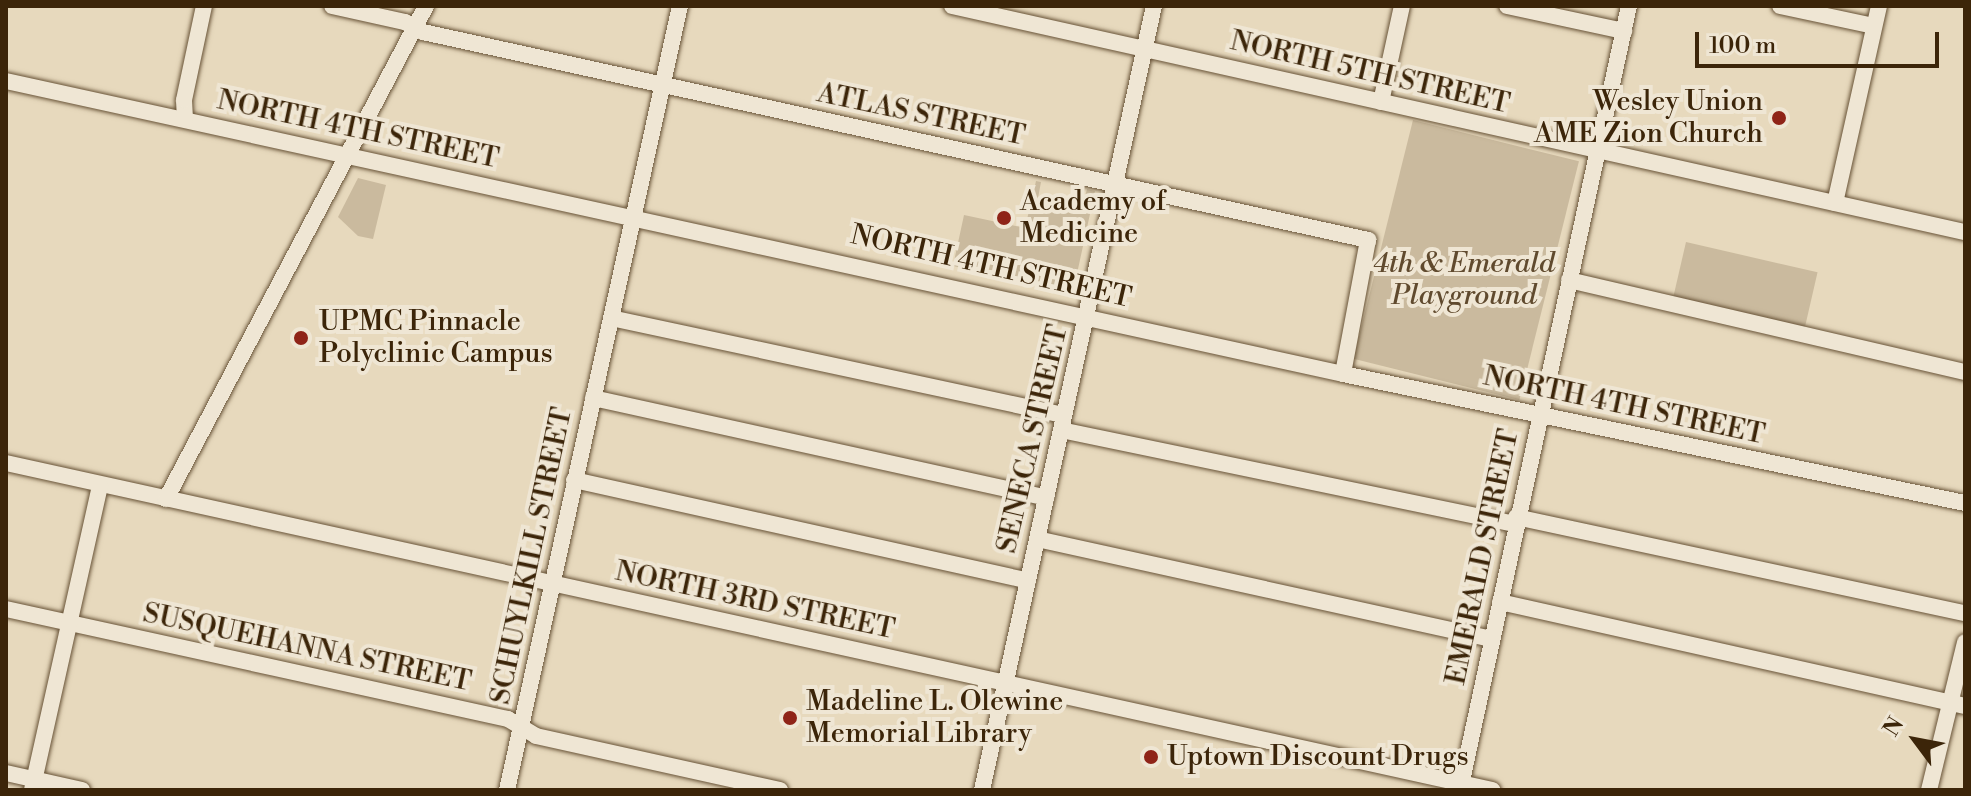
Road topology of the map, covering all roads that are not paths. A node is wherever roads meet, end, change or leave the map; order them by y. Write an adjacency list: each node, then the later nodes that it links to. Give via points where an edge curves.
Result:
1 (204, 6): 19 (street, via 184,100)
2 (332, 6): 13 (street, ATLAS STREET)
3 (426, 6): 13 (street)
4 (680, 6): 17 (street, SCHUYLKILL STREET)
5 (952, 6): 15 (street, NORTH 5TH STREET)
6 (1154, 6): 15 (street, SENECA STREET)
7 (1402, 6): 18 (street)
8 (1507, 6): 14 (street)
9 (1629, 6): 14 (street, EMERALD STREET)
10 (1780, 6): 12 (street)
11 (1879, 6): 12 (street)
12 (1874, 26): 23 (street)
13 (415, 27): 17 (street, ATLAS STREET); 21 (street)
14 (1624, 31): 20 (street, EMERALD STREET)
15 (1144, 49): 18 (street, NORTH 5TH STREET); 22 (street, SENECA STREET)
16 (6, 81): 19 (street, NORTH 4TH STREET)
17 (662, 86): 22 (street, ATLAS STREET); 24 (street, SCHUYLKILL STREET)
18 (1381, 102): 20 (street, NORTH 5TH STREET)
19 (185, 119): 21 (street, NORTH 4TH STREET)
20 (1598, 150): 23 (street, NORTH 5TH STREET); 26 (street, EMERALD STREET)
21 (346, 156): 24 (street, NORTH 4TH STREET); 38 (street)
22 (1114, 183): 27 (street, SENECA STREET); 30 (street, ATLAS STREET, via 1368,240)
23 (1835, 203): 25 (street, NORTH 5TH STREET)
24 (635, 215): 27 (street, NORTH 4TH STREET); 28 (street, SCHUYLKILL STREET)
25 (1965, 232)
26 (1569, 280): 29 (street); 32 (street, EMERALD STREET)
27 (1087, 315): 30 (street, NORTH 4TH STREET); 33 (street, SENECA STREET)
28 (611, 318): 31 (street, SCHUYLKILL STREET); 33 (street)
29 (1965, 372)
30 (1343, 374): 32 (street, NORTH 4TH STREET)
31 (593, 398): 35 (street, SCHUYLKILL STREET); 37 (street)
32 (1540, 416): 39 (street, NORTH 4TH STREET); 40 (street, EMERALD STREET)
33 (1063, 422): 37 (street, SENECA STREET); 40 (street)
34 (6, 463): 36 (street, NORTH 3RD STREET)
35 (574, 480): 42 (street); 43 (street, SCHUYLKILL STREET)
36 (100, 485): 38 (street, NORTH 3RD STREET); 47 (street)
37 (1046, 498): 41 (street, SENECA STREET)
38 (166, 499): 43 (street, NORTH 3RD STREET)
39 (1965, 503)
40 (1516, 520): 44 (street, EMERALD STREET); 46 (street)
41 (1037, 539): 42 (street, SENECA STREET); 48 (street)
42 (1028, 581): 50 (street, SENECA STREET)
43 (551, 583): 50 (street, NORTH 3RD STREET); 52 (street, SCHUYLKILL STREET)
44 (1500, 602): 48 (street, EMERALD STREET); 51 (street)
45 (6, 609): 47 (street, SUSQUEHANNA STREET)
46 (1965, 613)
47 (69, 623): 52 (street, SUSQUEHANNA STREET, via 508,719); 54 (street)
48 (1492, 639): 55 (street, EMERALD STREET)
49 (1965, 642): 51 (street)
50 (1005, 683): 55 (street, NORTH 3RD STREET); 59 (street, SENECA STREET)
51 (1958, 704): 61 (street)
52 (521, 727): 57 (street, SCHUYLKILL STREET); 58 (street, SUSQUEHANNA STREET, via 536,736)
53 (6, 773): 54 (street)
54 (33, 785): 56 (street)
55 (1461, 787): 60 (street, NORTH 3RD STREET)
56 (82, 790)
57 (507, 790)
58 (780, 790)
59 (982, 790)
60 (1492, 790)
61 (1929, 790)

